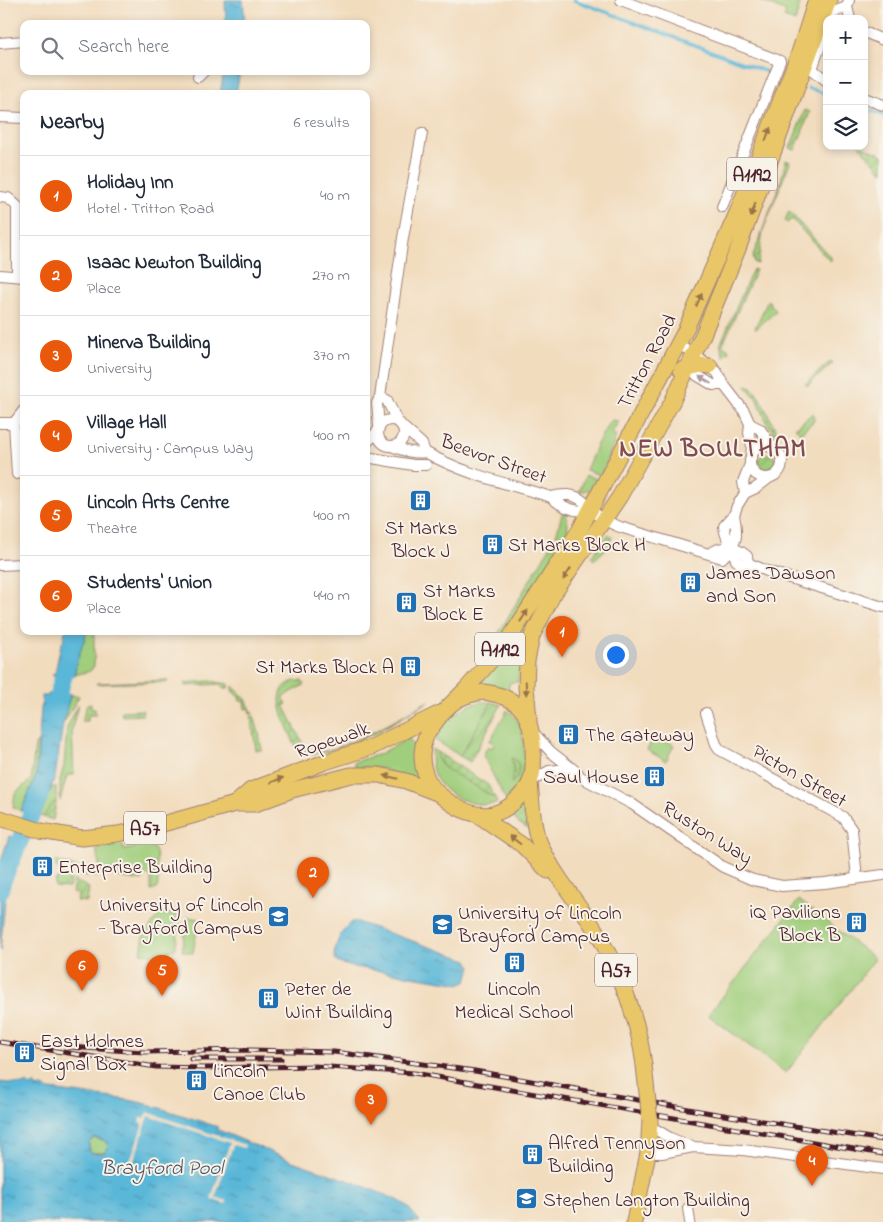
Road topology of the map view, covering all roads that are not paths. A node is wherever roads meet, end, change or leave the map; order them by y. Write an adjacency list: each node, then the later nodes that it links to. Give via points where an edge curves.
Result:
1 (621, 0): 20 (street, via 780,60)
2 (816, 0): 23 (main road, Tritton Road / A1192, one-way to 2, via 737,213)
3 (829, 0): 5 (main road, Tritton Road / A1192)
4 (848, 4): 5 (street)
5 (825, 15)
6 (823, 20): 24 (main road, Tritton Road / A1192, one-way to 24, via 738,249)
7 (868, 34): 9 (street)
8 (823, 38): 12 (street, via 812,69)
9 (883, 40)
10 (20, 41): 11 (street)
11 (0, 42)
12 (823, 78)
13 (868, 99): 14 (street)
14 (883, 105)
15 (0, 117): 16 (street)
16 (20, 118)
17 (422, 133): 29 (street)
18 (0, 197): 19 (street)
19 (20, 206): 22 (street)
20 (722, 207)
21 (0, 275): 22 (street)
22 (20, 276)
23 (678, 344): 24 (street); 25 (main road, Tritton Road / A1192)
24 (693, 353): 26 (street); 27 (main road, Tritton Road / A1192)
25 (670, 359): 27 (street); 39 (main road, Tritton Road / A1192)
26 (710, 366): 27 (main road); 28 (street, via 721,376)
27 (687, 368): 28 (street, one-way to 27, via 713,385); 39 (main road, via 672,376 636,435); 49 (main road, Tritton Road / A1192, via 657,432)
28 (724, 385): 33 (street)
29 (380, 397): 34 (street, Beevor Street, via 387,400); 35 (street, via 377,403)
30 (20, 415): 32 (street)
31 (0, 423): 32 (street)
32 (14, 423): 45 (street)
33 (750, 424): 38 (street, via 760,429); 43 (street)
34 (400, 425): 35 (street, via 387,420); 37 (street, via 404,432 401,441); 40 (street, Beevor Street, via 422,444)
35 (379, 429): 36 (street); 37 (street, via 379,438)
36 (370, 439)
37 (389, 445): 40 (street, Beevor Street, via 403,451); 41 (street)
38 (773, 448): 43 (street, via 761,447 755,451); 46 (street, via 780,455 782,466 776,475)
39 (622, 450): 48 (main road, Tritton Road / A1192)
40 (425, 452): 48 (street, Beevor Street, via 470,472 551,497 579,512)
41 (370, 454)
42 (370, 457): 44 (street)
43 (751, 461): 46 (street, via 758,476); 47 (street, via 743,482)
44 (426, 466)
45 (17, 474)
46 (769, 478): 47 (street)
47 (745, 493): 50 (street, via 736,506 737,535)
48 (591, 510): 49 (street, Beevor Street); 54 (main road, Tritton Road / A1192, one-way to 48, via 506,642)
49 (604, 519): 50 (street, Beevor Street, via 620,527 722,558); 56 (main road, Tritton Road / A1192, one-way to 56, via 553,595 532,636 526,688)
50 (732, 547): 53 (street, via 736,560 741,564 748,562 767,571)
51 (20, 564): 52 (street)
52 (0, 565)
53 (883, 607)
54 (446, 709): 56 (main road, via 464,696 484,692 498,694 514,701); 59 (main road, via 426,734 422,756 423,771); 60 (main road, Ropewalk / A57, one-way to 54, via 251,790 372,747)
55 (706, 713): 64 (street, Picton Street, via 720,750 843,817 852,830)
56 (530, 725): 57 (street, Ruston Way, via 551,752); 58 (main road, via 534,759)
57 (582, 777): 58 (street, Ruston Way, via 558,770 549,771); 64 (street, Ruston Way, via 632,804 723,866 752,880 782,886)
58 (530, 783): 61 (main road, via 510,806); 65 (main road, via 536,834 545,856)
59 (437, 793): 60 (main road, Ropewalk / A57, one-way to 60, via 379,775 351,775 255,804); 61 (main road, via 453,805)
60 (235, 804): 62 (main road, Ropewalk / A57, via 177,821 82,838)
61 (478, 815): 65 (main road, one-way to 61, via 522,845)
62 (4, 821)
63 (883, 875): 64 (street, Ruston Way)
64 (857, 878)
65 (564, 886): 66 (main road, A57, bridge, via 599,936 624,986 637,1027)
66 (650, 1123): 67 (street, via 670,1138); 68 (main road, A57)
67 (693, 1147): 68 (street); 69 (street, via 744,1150)
68 (648, 1153): 71 (main road, A57)
69 (883, 1169)
70 (688, 1208): 72 (street)
71 (634, 1222)
72 (690, 1222)

